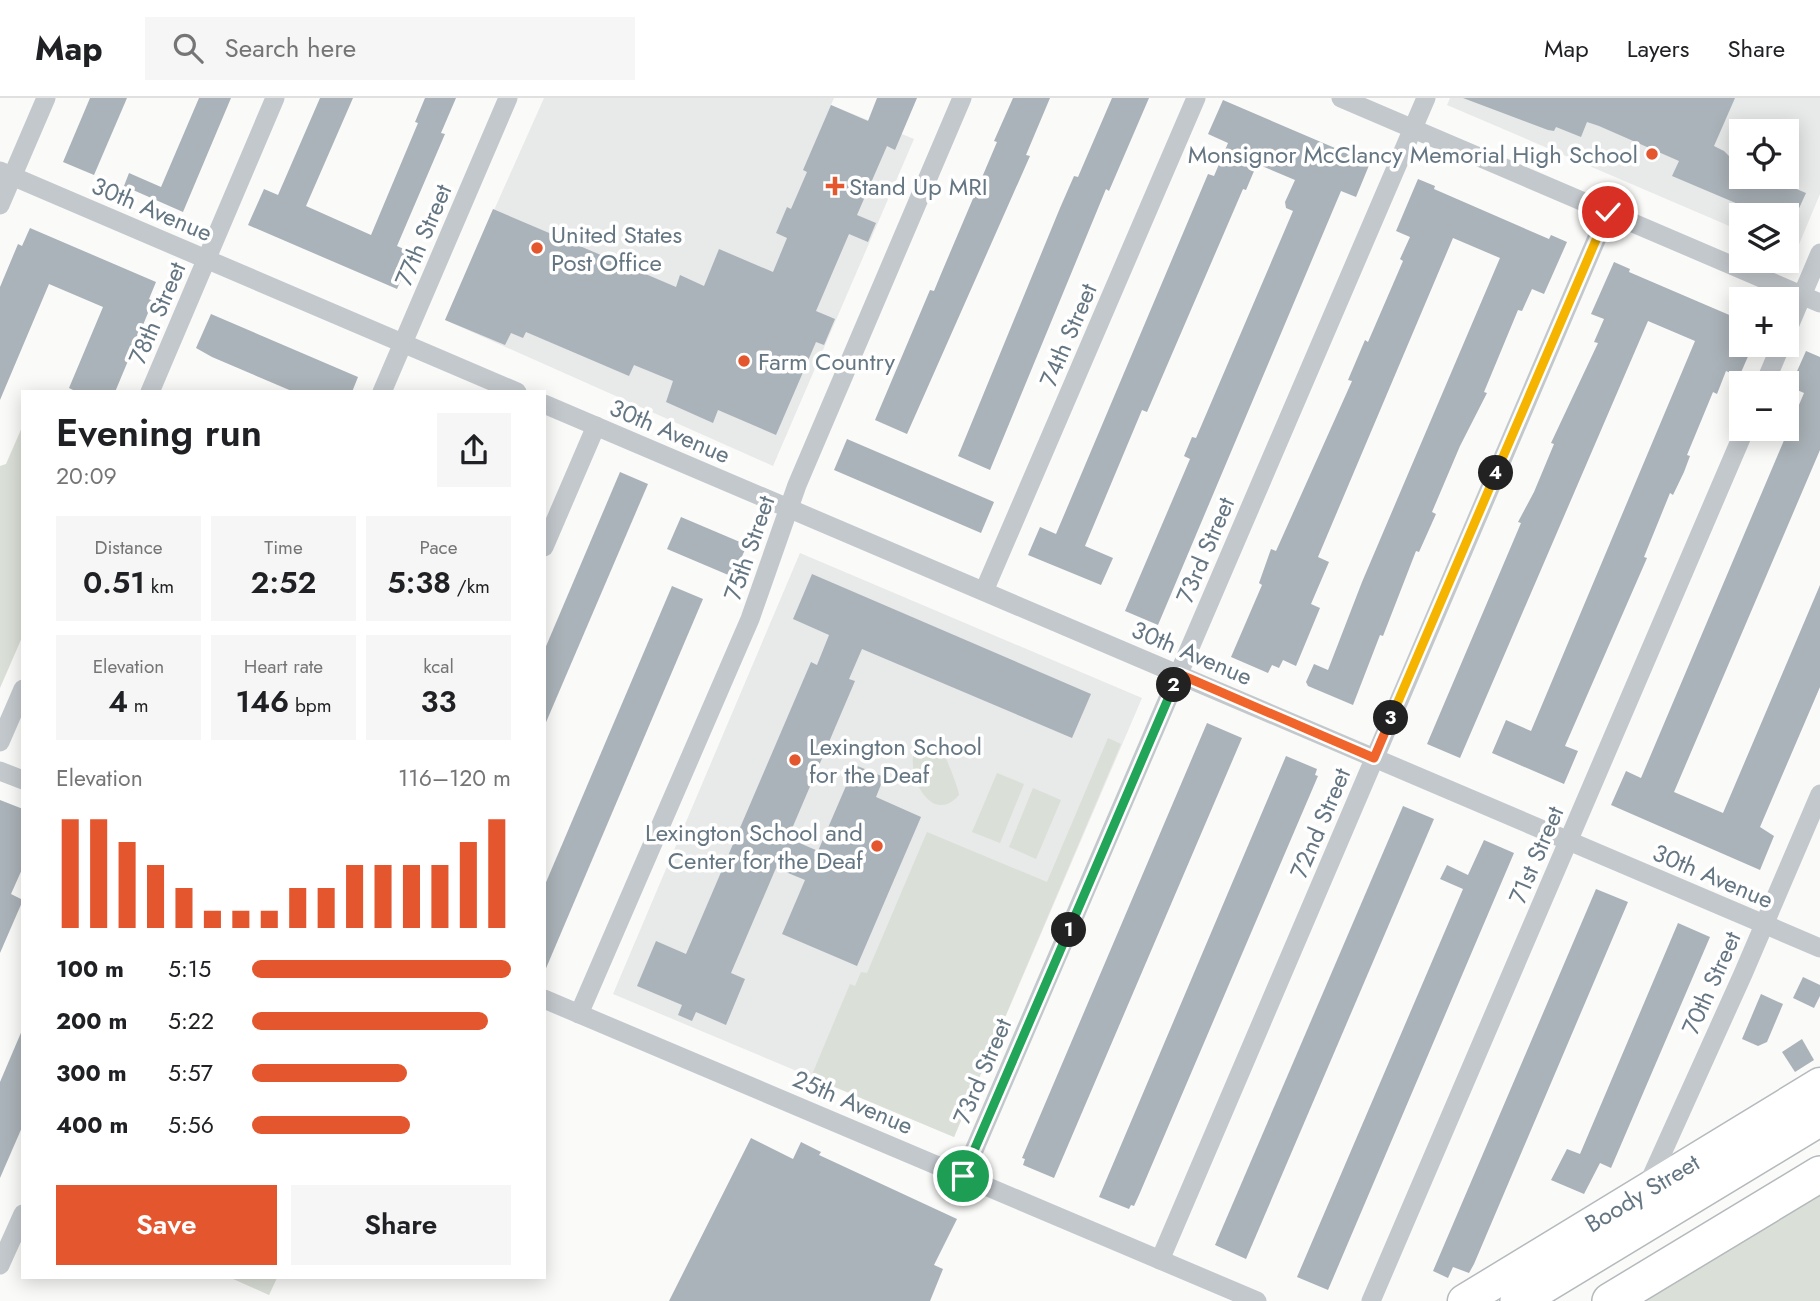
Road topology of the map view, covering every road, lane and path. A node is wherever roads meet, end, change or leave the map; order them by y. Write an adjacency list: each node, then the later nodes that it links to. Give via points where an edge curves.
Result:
1 (46, 98): 9 (street)
2 (275, 98): 13 (street, 78th Street)
3 (508, 98): 16 (street, 77th Street)
4 (962, 98): 23 (street, 75th Street)
5 (1196, 98): 25 (street, 74th Street)
6 (1341, 98): 8 (street)
7 (1426, 98): 8 (street, 73rd Street)
8 (1413, 129): 11 (street); 26 (street, 73rd Street)
9 (6, 173): 10 (street); 13 (street, 30th Avenue)
10 (0, 205)
11 (1608, 212): 14 (street); 29 (street, 72nd Street)
12 (1820, 253): 14 (street)
13 (206, 259): 16 (street, 30th Avenue); 17 (street, 78th Street)
14 (1811, 299): 15 (street)
15 (1799, 315)
16 (403, 343): 18 (street, 77th Street); 19 (street, 30th Avenue)
17 (151, 390)
18 (383, 390)
19 (512, 390)
20 (546, 405): 21 (street, 30th Avenue)
21 (596, 426): 23 (street, 30th Avenue); 24 (street)
22 (1740, 441): 33 (street, 71st Street)
23 (789, 508): 25 (street, 30th Avenue); 37 (street, 75th Street, via 750,619)
24 (546, 542)
25 (984, 591): 26 (street, 30th Avenue)
26 (1179, 674): 29 (street, 30th Avenue); 42 (street, 73rd Street)
27 (21, 694): 28 (street)
28 (0, 742)
29 (1374, 758): 33 (street, 30th Avenue); 45 (street, 72nd Street)
30 (0, 771): 31 (street)
31 (21, 779)
32 (1820, 794): 34 (street, 70th Street)
33 (1569, 841): 34 (street, 30th Avenue); 48 (street, 71st Street)
34 (1764, 925): 35 (street, 30th Avenue); 43 (street, 70th Street)
35 (1820, 948)
36 (546, 1000): 37 (street, 25th Avenue)
37 (579, 1014): 42 (street, 25th Avenue)
38 (1820, 1084): 43 (main road, Boody Street)
39 (1820, 1118): 50 (highway)
40 (1820, 1145): 51 (highway)
41 (1820, 1174): 52 (highway)
42 (963, 1176): 45 (street, 25th Avenue)
43 (1644, 1192): 49 (main road, Boody Street)
44 (21, 1218): 46 (street)
45 (1160, 1259): 47 (street, 25th Avenue)
46 (0, 1265)
47 (1257, 1301)
48 (1371, 1301)
49 (1464, 1301)
50 (1518, 1301)
51 (1565, 1301)
52 (1609, 1301)

